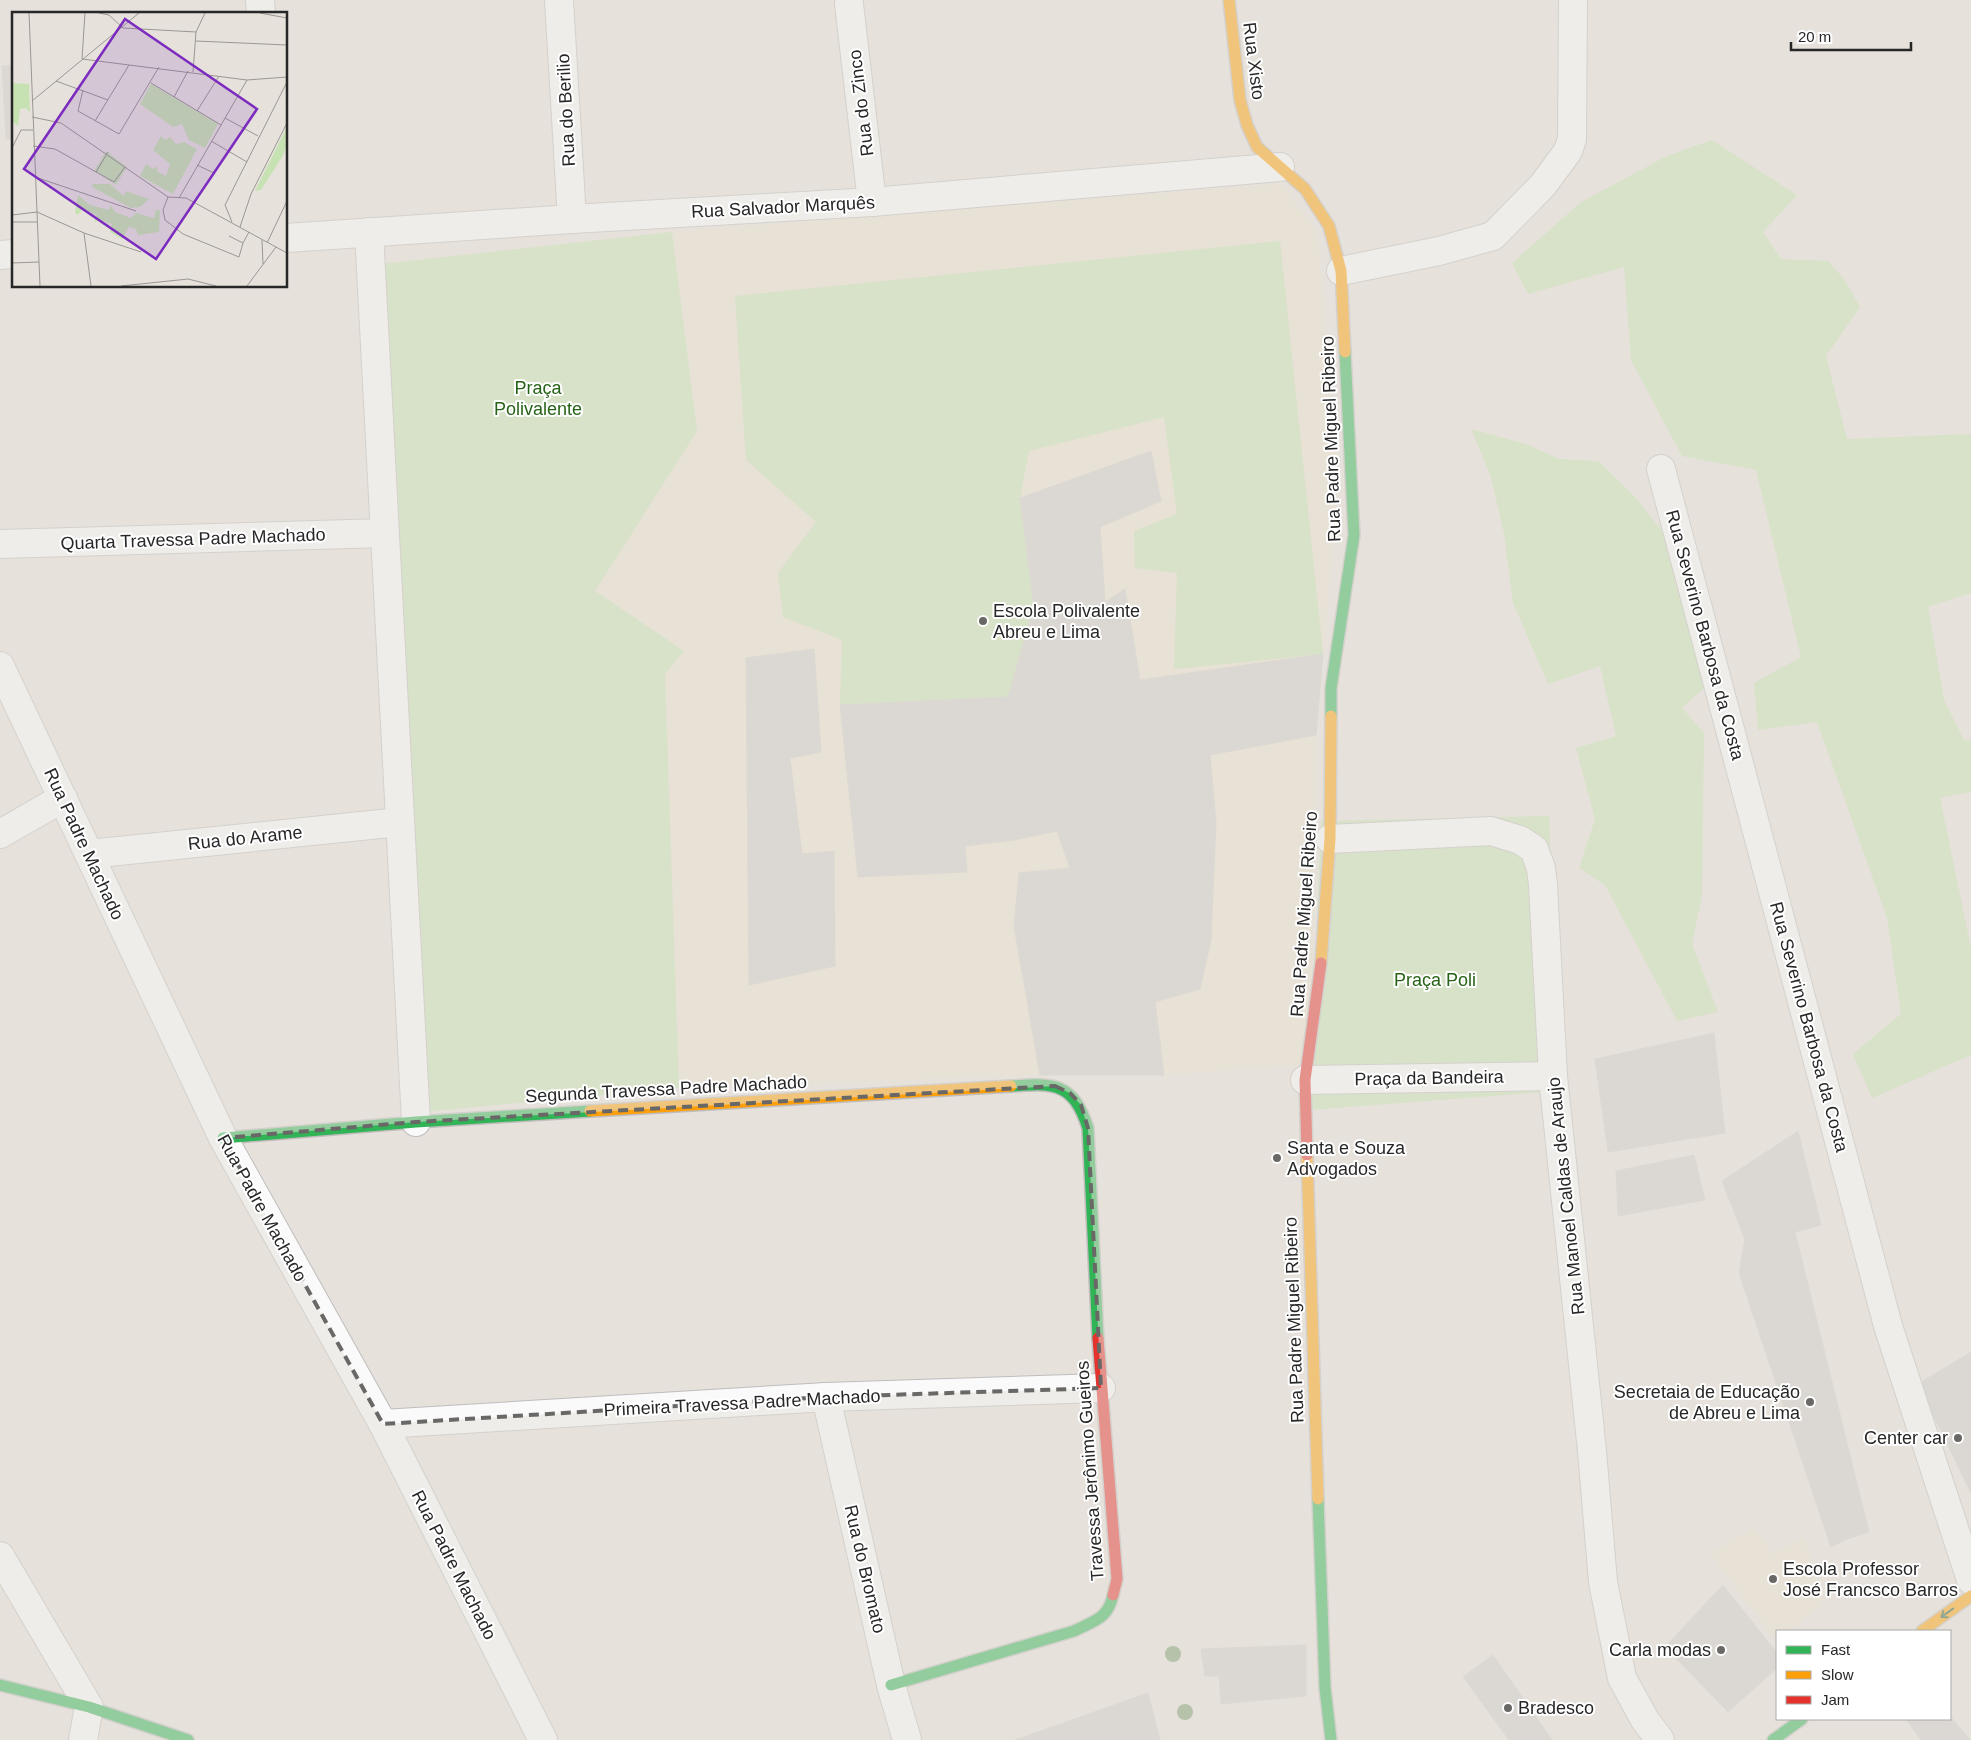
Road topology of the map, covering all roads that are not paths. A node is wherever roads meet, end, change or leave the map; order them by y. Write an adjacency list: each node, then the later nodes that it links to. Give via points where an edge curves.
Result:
1 (559, 0): 8 (street, Rua do Berilio)
2 (1229, 0): 5 (main road, Rua Xisto, via 1240,100)
3 (1573, 0): 11 (street, via 1572,139 1568,151 1544,185 1493,236 1438,252)
4 (849, 4): 7 (street, Rua do Zinco)
5 (1247, 125): 6 (main road, Rua Padre Miguel Ribeiro, via 1257,147)
6 (1280, 167): 7 (street, Rua Salvador Marquês); 11 (main road, Rua Padre Miguel Ribeiro, via 1305,189 1329,226)
7 (872, 202): 8 (street, Rua Salvador Marquês)
8 (572, 219): 9 (street, Rua Salvador Marquês)
9 (369, 232): 10 (street, Rua Salvador Marquês); 13 (street)
10 (288, 238)
11 (1341, 271): 19 (main road, Rua Padre Miguel Ribeiro, via 1354,535 1331,688)
12 (1660, 469): 30 (street, Rua Severino Barbosa da Costa, via 1888,1326)
13 (386, 533): 14 (street, Quarta Travessa Padre Machado); 17 (street)
14 (0, 544)
15 (0, 666): 16 (street, Rua Padre Machado)
16 (63, 798): 18 (street); 20 (street, Rua Padre Machado)
17 (400, 822): 20 (street, Rua do Arame); 23 (street)
18 (0, 834)
19 (1330, 839): 21 (street, Rua Manoel Caldas de Araujo, via 1491,831 1520,840 1534,849 1543,885); 22 (main road, Rua Padre Miguel Ribeiro, via 1319,984)
20 (89, 854): 25 (street, Rua Padre Machado)
21 (1553, 1076): 22 (street, Praça da Bandeira); 42 (street, Rua Manoel Caldas de Araujo, via 1592,1451 1602,1582 1622,1678)
22 (1305, 1080): 41 (main road, Rua Padre Miguel Ribeiro, via 1325,1688)
23 (416, 1122): 24 (main road, Segunda Travessa Padre Machado, via 1042,1084 1070,1093 1081,1105); 25 (main road, Segunda Travessa Padre Machado)
24 (1088, 1128): 26 (main road, Travessa Jerônimo Gueiros)
25 (223, 1138): 28 (street, Rua Padre Machado)
26 (1102, 1388): 27 (street, Primeira Travessa Padre Machado); 34 (main road, Travessa Jerônimo Gueiros, via 1118,1579 1110,1608 1098,1620 1074,1631)
27 (826, 1397): 28 (street, Primeira Travessa Padre Machado); 34 (street, Rua do Bromato)
28 (383, 1424): 39 (street, Rua Padre Machado)
29 (0, 1556): 35 (street)
30 (1971, 1580)
31 (1971, 1596): 32 (main road, one-way to 32)
32 (1923, 1630)
33 (0, 1685): 35 (main road)
34 (892, 1685): 40 (street, Rua do Bromato)
35 (89, 1707): 37 (street); 38 (main road)
36 (1801, 1720): 43 (main road)
37 (83, 1740)
38 (188, 1740)
39 (543, 1740)
40 (906, 1740)
41 (1331, 1740)
42 (1660, 1740)
43 (1773, 1740)

